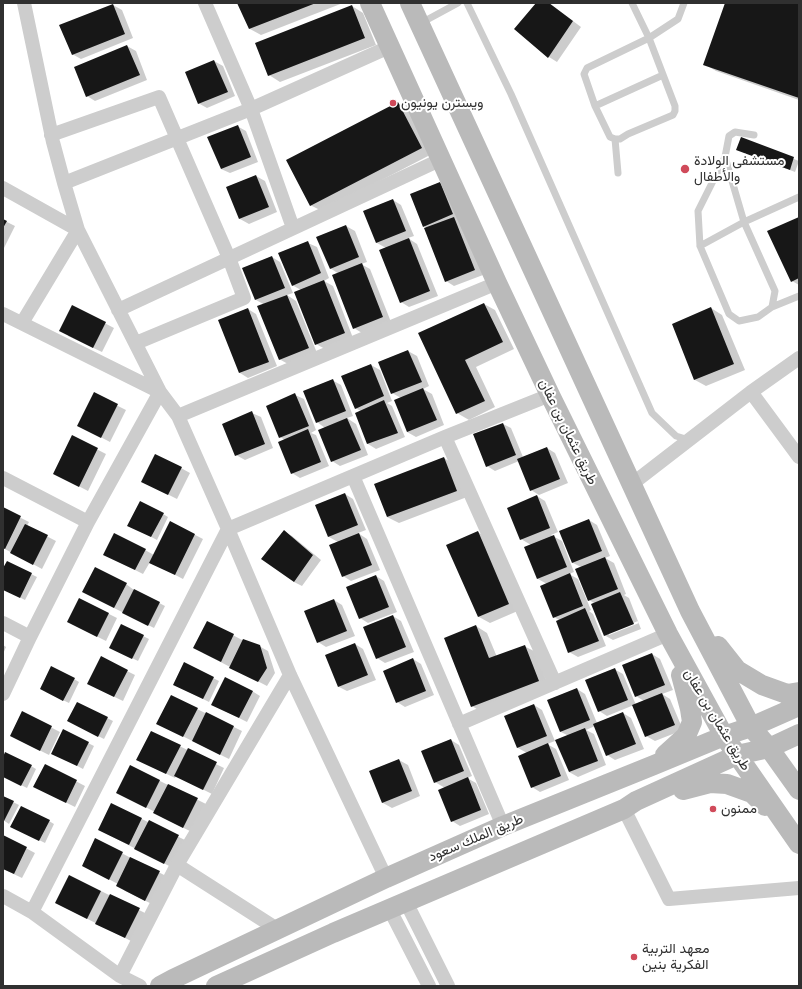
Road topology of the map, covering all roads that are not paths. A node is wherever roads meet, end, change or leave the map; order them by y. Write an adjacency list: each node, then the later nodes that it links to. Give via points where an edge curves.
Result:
1 (24, 3): 15 (street)
2 (205, 3): 14 (street)
3 (370, 3): 11 (main road, طريق عثمان بن عفان)
4 (410, 3): 9 (main road, طريق عثمان بن عفان)
5 (458, 3): 9 (lane)
6 (467, 3): 43 (lane, via 511,94 652,413 676,436)
7 (632, 3): 10 (lane)
8 (684, 3): 10 (lane, via 678,19)
9 (420, 24): 47 (main road, طريق عثمان بن عفان)
10 (649, 38): 12 (lane); 13 (lane, via 587,68 585,79)
11 (390, 47): 14 (street); 20 (main road, طريق عثمان بن عفان)
12 (664, 76): 13 (lane); 18 (lane, via 675,106 673,115)
13 (595, 106): 18 (lane, via 610,137)
14 (250, 109): 17 (street); 26 (street)
15 (52, 135): 17 (street, via 158,97); 22 (street)
16 (754, 135): 19 (lane, via 734,132 730,136)
17 (177, 138): 22 (street); 29 (street)
18 (615, 139): 21 (lane)
19 (725, 157): 25 (lane); 28 (lane, via 698,212)
20 (442, 159): 26 (street); 30 (main road, طريق عثمان بن عفان)
21 (618, 173)
22 (64, 183): 27 (street)
23 (3, 188): 27 (street)
24 (799, 198): 25 (lane)
25 (744, 222): 28 (lane); 32 (lane, via 775,291)
26 (293, 228): 29 (street)
27 (78, 230): 33 (street); 35 (street)
28 (700, 246): 32 (lane, via 729,314 739,321 758,317)
29 (229, 258): 33 (street); 36 (street, via 244,298)
30 (497, 283): 40 (main road, طريق عثمان بن عفان); 41 (street)
31 (799, 296): 32 (lane)
32 (772, 307)
33 (118, 310): 36 (street)
34 (3, 314): 35 (street)
35 (22, 323): 38 (street)
36 (136, 343): 38 (street)
37 (799, 358): 39 (street)
38 (160, 392): 41 (street); 48 (street)
39 (751, 392): 43 (street); 44 (street)
40 (550, 394): 42 (street); 53 (main road, طريق عثمان بن عفان)
41 (178, 416): 49 (street)
42 (445, 437): 45 (street); 55 (street)
43 (690, 440): 47 (street)
44 (799, 457)
45 (353, 476): 49 (street); 59 (street)
46 (3, 478): 48 (street)
47 (632, 484): 50 (main road, طريق عثمان بن عفان)
48 (88, 522): 52 (street)
49 (228, 529): 54 (street); 75 (street)
50 (690, 611): 56 (main road, via 737,670 762,685 787,694); 60 (main road, طريق عثمان بن عفان)
51 (3, 623): 52 (street)
52 (30, 637): 57 (street)
53 (669, 637): 55 (street); 62 (main road, طريق عثمان بن عفان); 65 (main road, via 692,722 686,736)
54 (290, 676): 70 (street); 71 (street)
55 (555, 683): 59 (street)
56 (799, 692)
57 (3, 694)
58 (799, 706): 60 (main road, طريق الملك سعود)
59 (459, 724): 68 (street)
60 (751, 727): 62 (main road, طريق الملك سعود); 63 (main road, طريق عثمان بن عفان)
61 (799, 734): 63 (main road)
62 (724, 736): 64 (main road, طريق عثمان بن عفان); 65 (main road, طريق الملك سعود)
63 (769, 748): 64 (main road); 66 (main road, طريق عثمان بن عفان)
64 (737, 755): 67 (main road); 69 (main road, طريق عثمان بن عفان)
65 (654, 766): 68 (main road, طريق الملك سعود)
66 (799, 790)
67 (630, 805): 69 (main road, via 710,783 727,784 752,793); 72 (street, via 669,899); 74 (main road)
68 (503, 826): 71 (main road, طريق الملك سعود)
69 (794, 838)
70 (177, 865): 76 (street); 77 (street)
71 (386, 878): 76 (main road, طريق الملك سعود)
72 (799, 888)
73 (3, 896): 75 (street)
74 (398, 906): 80 (main road); 81 (street); 82 (street)
75 (32, 912): 77 (street)
76 (277, 929): 79 (main road, طريق الملك سعود)
77 (120, 976): 78 (street)
78 (140, 986)
79 (160, 986)
80 (216, 986)
81 (429, 986)
82 (448, 986)

